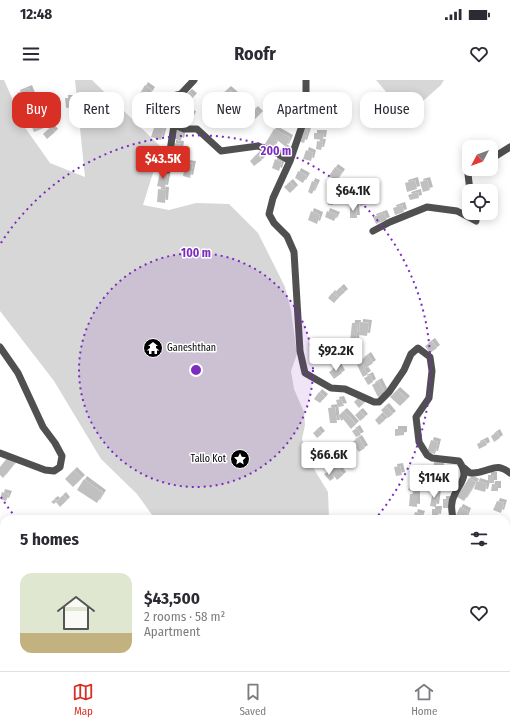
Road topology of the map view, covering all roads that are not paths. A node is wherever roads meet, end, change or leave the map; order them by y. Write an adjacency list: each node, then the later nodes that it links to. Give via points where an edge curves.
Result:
1 (194, 80): 3 (street)
2 (306, 80): 8 (street, via 302,126)
3 (183, 92)
4 (174, 128): 9 (street)
5 (184, 128): 8 (street, via 197,129 222,151 258,146)
6 (510, 147): 7 (street)
7 (498, 155)
8 (290, 161): 14 (street, via 273,198 269,214 287,236 294,252 300,351 305,373 332,388 379,402 389,392 411,354 418,348 430,357 432,371 429,398 416,417 418,442 432,458 459,461)
9 (167, 170)
10 (462, 214): 11 (street, via 428,207)
11 (373, 231)
12 (0, 347): 13 (street, via 18,374 43,427 62,456 60,467 54,471)
13 (0, 453)
14 (464, 468): 15 (street, via 470,473 493,467 503,468); 16 (street, via 462,483 453,497)
15 (510, 473)
16 (452, 515)

